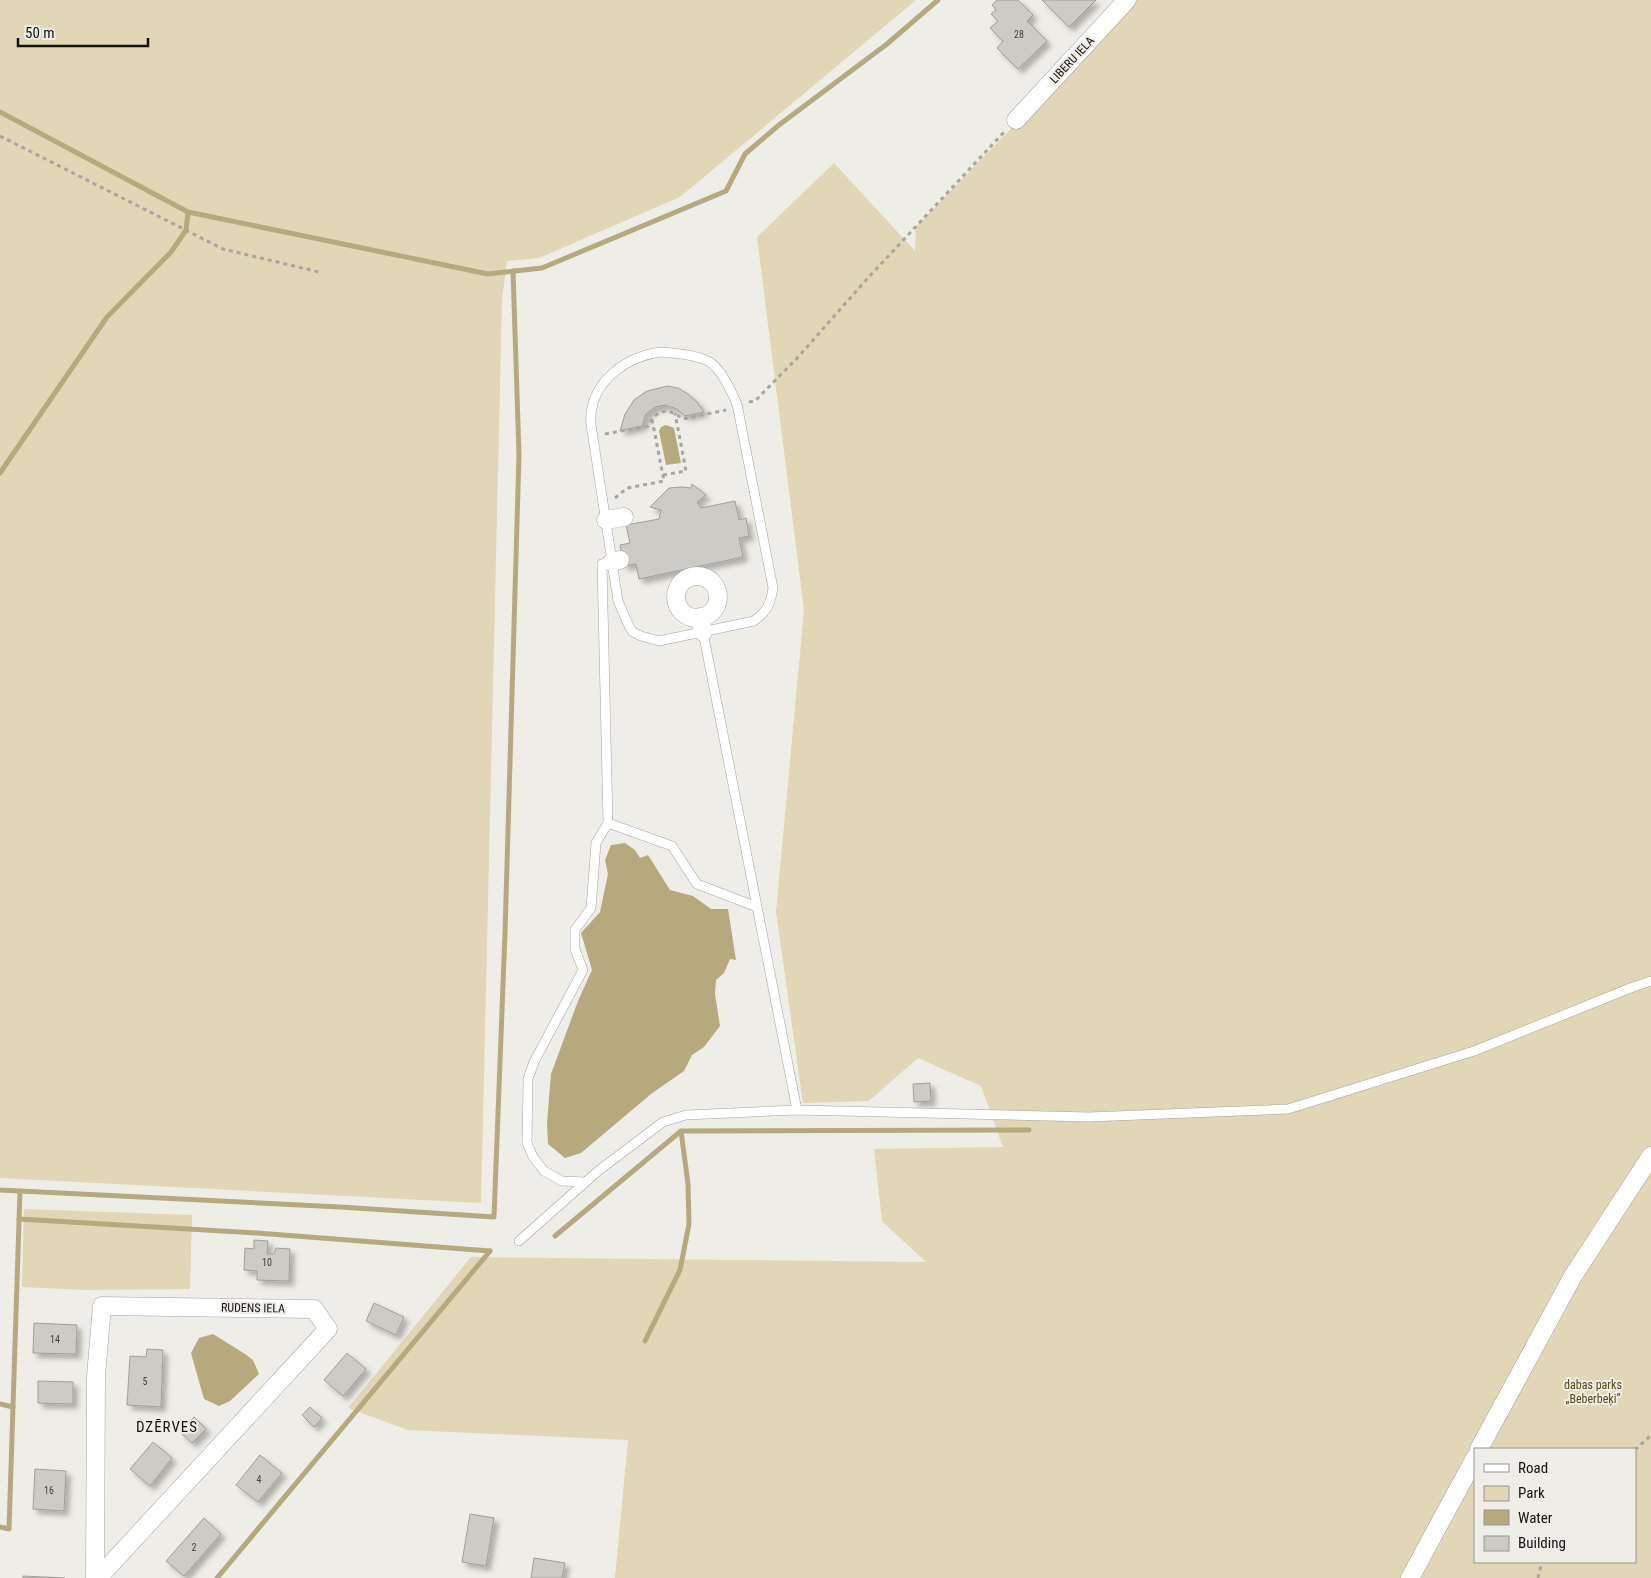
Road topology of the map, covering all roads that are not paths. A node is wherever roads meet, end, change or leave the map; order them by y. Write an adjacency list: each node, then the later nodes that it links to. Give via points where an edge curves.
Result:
1 (1127, 0): 2 (street, LIBERU IELA)
2 (1016, 120)
3 (624, 517): 4 (street)
4 (605, 518): 5 (lane); 6 (lane, via 592,437 591,415 599,388 614,372 646,354 677,353 709,362 726,381 737,406 774,588 770,604 754,621)
5 (616, 561): 6 (lane, via 618,601 633,632 659,641); 7 (lane, via 602,564)
6 (702, 625): 8 (lane)
7 (608, 823): 8 (lane, via 672,846 697,884); 12 (lane, via 596,844 591,908 576,930 575,949 583,970 528,1079 527,1143 534,1157 544,1170 562,1180)
8 (757, 908): 10 (lane)
9 (1651, 981): 10 (lane, via 1474,1051 1288,1109 1089,1117)
10 (797, 1110): 12 (lane, via 686,1115 663,1122)
11 (1651, 1156): 14 (street, via 1573,1276)
12 (585, 1182): 13 (lane)
13 (519, 1241)
14 (1480, 1448)
15 (1474, 1460): 17 (street)
16 (97, 1578): 16 (street, RUDENS IELA, via 96,1376 102,1306 314,1309 328,1329)
17 (1410, 1578)

